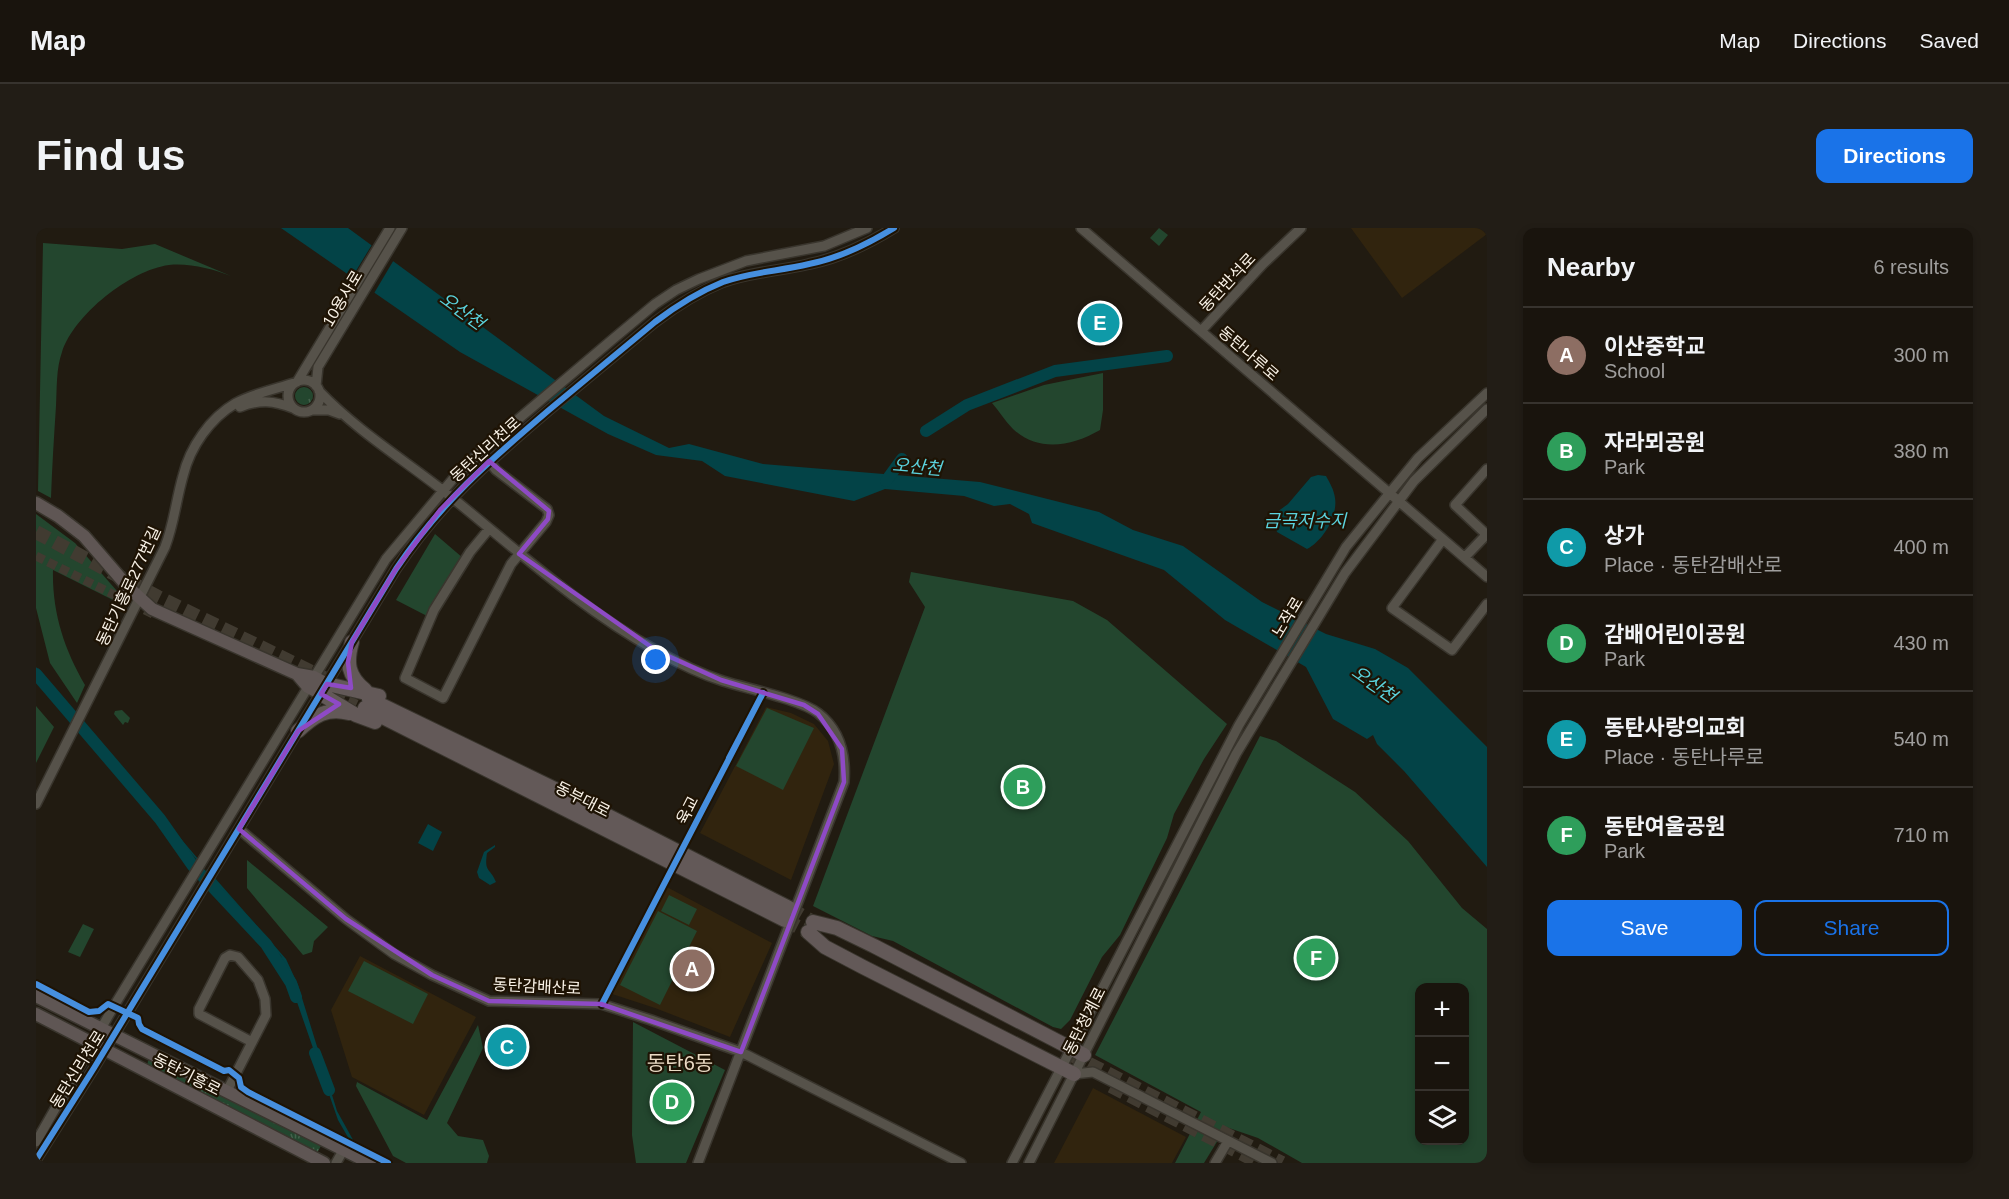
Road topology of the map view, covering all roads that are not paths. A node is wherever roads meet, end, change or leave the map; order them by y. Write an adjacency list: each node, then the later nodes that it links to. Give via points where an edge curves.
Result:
1 (390, 228): 7 (street, 10용사로)
2 (402, 228): 7 (street, 10용사로)
3 (867, 228): 21 (street, 동탄신리천로, via 824,246 746,261 676,290 517,420)
4 (894, 228): 18 (street, 동탄신리천로, via 827,260 755,273 705,290 668,312)
5 (1081, 228): 8 (street, 동탄나루로)
6 (1300, 228): 8 (street, 동탄반석로)
7 (346, 311): 9 (street, 10용사로); 10 (street, 10용사로, via 318,367)
8 (1201, 331): 22 (street, 동탄나루로)
9 (297, 382): 10 (street, 동탄기흥로277번길, via 307,381); 12 (street, via 288,394); 15 (street, 동탄기흥로277번길, via 254,395)
10 (317, 388): 14 (street, via 318,402); 16 (street, 동탄기흥로277번길)
11 (1487, 393): 17 (street, 노작로)
12 (293, 408): 14 (street, 동탄기흥로277번길, via 302,412); 15 (street, 동탄기흥로277번길, via 260,401)
13 (1487, 409): 19 (street, 노작로)
14 (312, 410): 16 (street, 동탄기흥로277번길, via 331,411)
15 (221, 415): 34 (street, 동탄기흥로277번길, via 193,448 172,529)
16 (352, 421): 21 (street, 동탄기흥로277번길)
17 (1418, 458): 19 (street, via 1420,467); 22 (street, 노작로)
18 (489, 461): 23 (street, 동탄신리천로); 31 (street, via 549,512 548,519)
19 (1428, 467): 24 (street, 노작로)
20 (1487, 469): 29 (street, via 1455,505)
21 (443, 491): 23 (street, 동탄기흥로277번길); 37 (street, 동탄신리천로, via 386,559)
22 (1389, 493): 24 (street, 동탄나루로); 26 (street, 노작로)
23 (452, 498): 27 (street, 동탄기흥로277번길); 36 (street, 동탄신리천로, via 413,543)
24 (1399, 501): 28 (street, 노작로); 30 (street, 동탄나루로)
25 (36, 503): 34 (main road, via 84,536)
26 (1364, 524): 28 (street, via 1372,524); 44 (street, 노작로, via 1239,724)
27 (489, 529): 31 (street, 동탄기흥로277번길); 31 (street, via 434,610 405,678 443,698)
28 (1374, 532): 45 (street, 노작로, via 1250,729)
29 (1487, 534): 32 (street)
30 (1443, 539): 32 (street, 동탄나루로); 35 (street, via 1392,608 1452,650)
31 (519, 554): 56 (street, 동탄기흥로277번길, via 598,614 657,651 721,680 804,705 818,714 838,738 845,765 844,782)
32 (1465, 557): 33 (street, 동탄나루로)
33 (1487, 576)
34 (141, 599): 37 (main road, via 152,609); 41 (street, 동탄기흥로277번길)
35 (1487, 604)
36 (352, 642): 38 (street, 동탄신리천로); 39 (highway, via 349,671)
37 (311, 682): 38 (main road); 49 (street, 동탄신리천로)
38 (324, 689): 39 (highway); 39 (highway); 40 (street, 동탄신리천로)
39 (364, 703): 40 (highway, via 323,712); 42 (highway, 동부대로); 42 (highway, via 446,754 553,811)
40 (298, 731): 43 (street, 동탄신리천로)
41 (36, 804)
42 (596, 817): 46 (highway, 동부대로)
43 (239, 829): 50 (street, 동탄신리천로); 56 (street, 동탄감배산로, via 394,954 489,1001 601,1004)
44 (1155, 887): 54 (street, 동탄청계로)
45 (1166, 893): 57 (street, 동탄청계로)
46 (787, 914)
47 (36, 996): 49 (main road, 동탄기흥로)
48 (36, 1014): 53 (main road, 동탄기흥로)
49 (101, 1029): 50 (main road, 동탄기흥로); 53 (street, 동탄신리천로)
50 (114, 1035): 55 (street, 동탄신리천로); 61 (main road, 동탄기흥로)
51 (1027, 1038): 51 (highway, via 811,926 825,947 844,957); 54 (highway); 58 (highway)
52 (252, 1042): 52 (street, via 266,1015 265,999 258,980 238,957 230,956 225,958 199,1014); 61 (street)
53 (93, 1043): 55 (main road, 동탄기흥로); 63 (street, 동탄신리천로)
54 (1071, 1048): 57 (highway); 58 (street, 동탄청계로)
55 (105, 1050): 65 (street, 동탄신리천로); 66 (main road, 동탄기흥로)
56 (741, 1052): 69 (street, 동탄기흥로277번길); 70 (street, 동탄감배산로)
57 (1084, 1055): 59 (street); 60 (street, 동탄청계로)
58 (1061, 1067): 60 (highway); 71 (street, 동탄청계로)
59 (1093, 1072): 60 (street); 62 (street)
60 (1074, 1074): 72 (street, 동탄청계로)
61 (227, 1091): 64 (main road, 동탄기흥로)
62 (1228, 1141): 73 (street); 74 (street)
63 (36, 1142)
64 (344, 1149): 67 (street); 68 (main road, 동탄기흥로)
65 (36, 1160)
66 (324, 1163)
67 (336, 1163)
68 (370, 1163)
69 (698, 1163)
70 (961, 1163)
71 (1012, 1163)
72 (1029, 1163)
73 (1215, 1163)
74 (1272, 1163)

